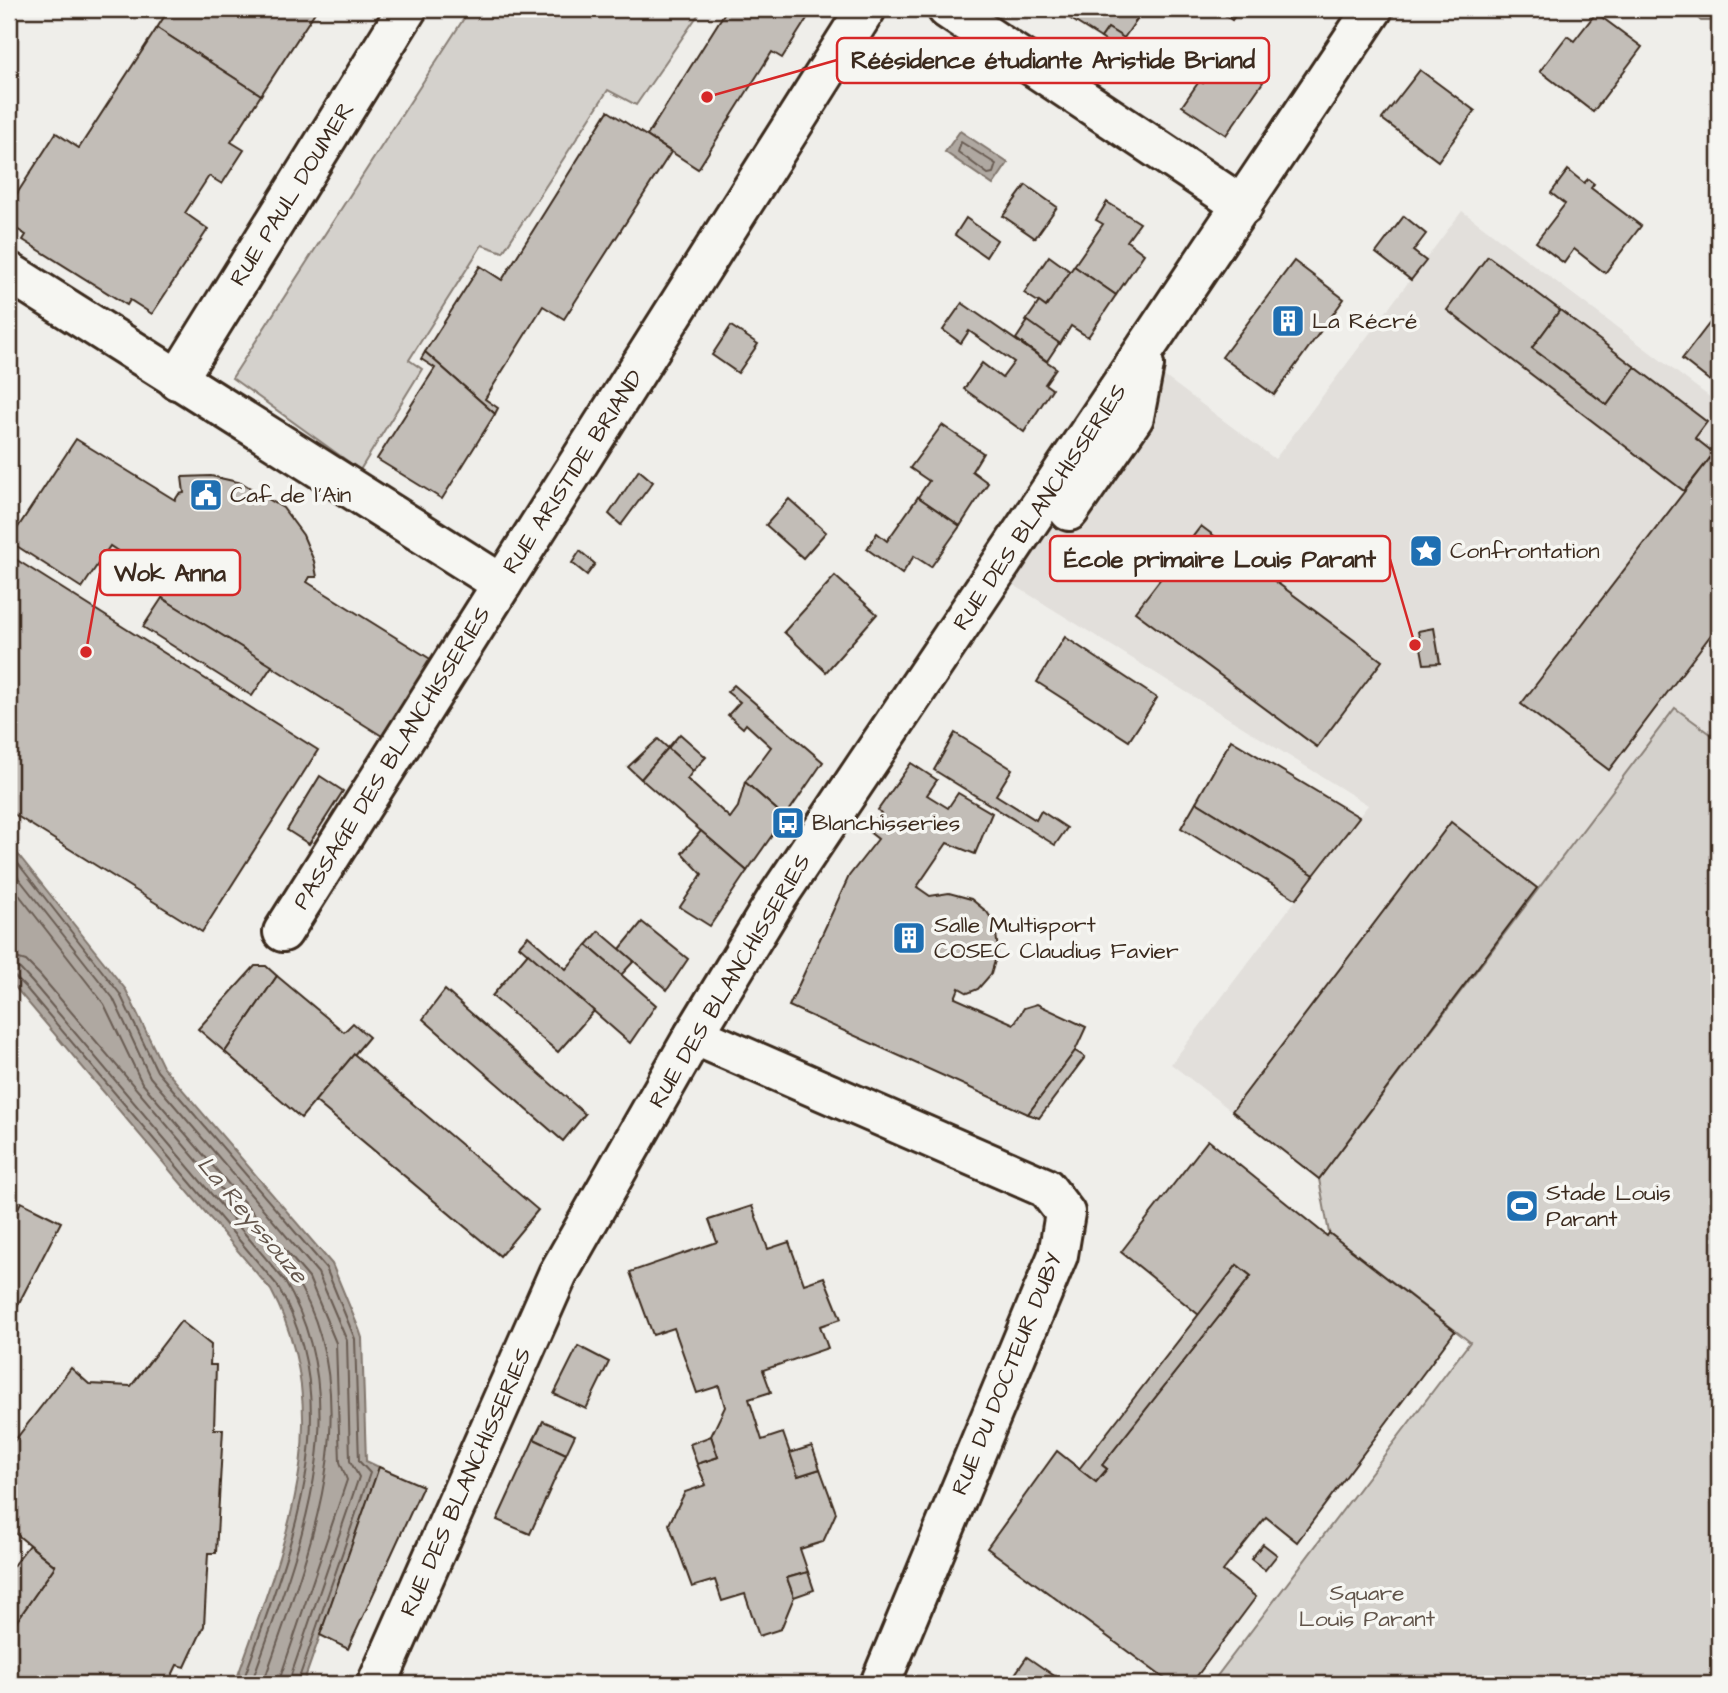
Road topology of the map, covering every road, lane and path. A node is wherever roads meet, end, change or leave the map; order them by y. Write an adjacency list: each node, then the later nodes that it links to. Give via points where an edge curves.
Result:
1 (407, 9): 7 (street, RUE PAUL DOUMER)
2 (866, 9): 8 (street, RUE ARISTIDE BRIAND)
3 (947, 9): 5 (street)
4 (1373, 9): 5 (street, RUE DES BLANCHISSERIES)
5 (1243, 206): 10 (street, RUE DES BLANCHISSERIES, via 779,895)
6 (9, 272): 7 (street, RUE ARISTIDE BRIAND)
7 (177, 380): 8 (street, RUE ARISTIDE BRIAND)
8 (502, 584): 9 (street, PASSAGE DES BLANCHISSERIES)
9 (284, 932)
10 (694, 1035): 11 (street, RUE DES BLANCHISSERIES, via 558,1274); 12 (street, RUE DU DOCTEUR DUBY, via 1046,1188 1065,1213 1058,1255)
11 (377, 1684)
12 (880, 1684)

